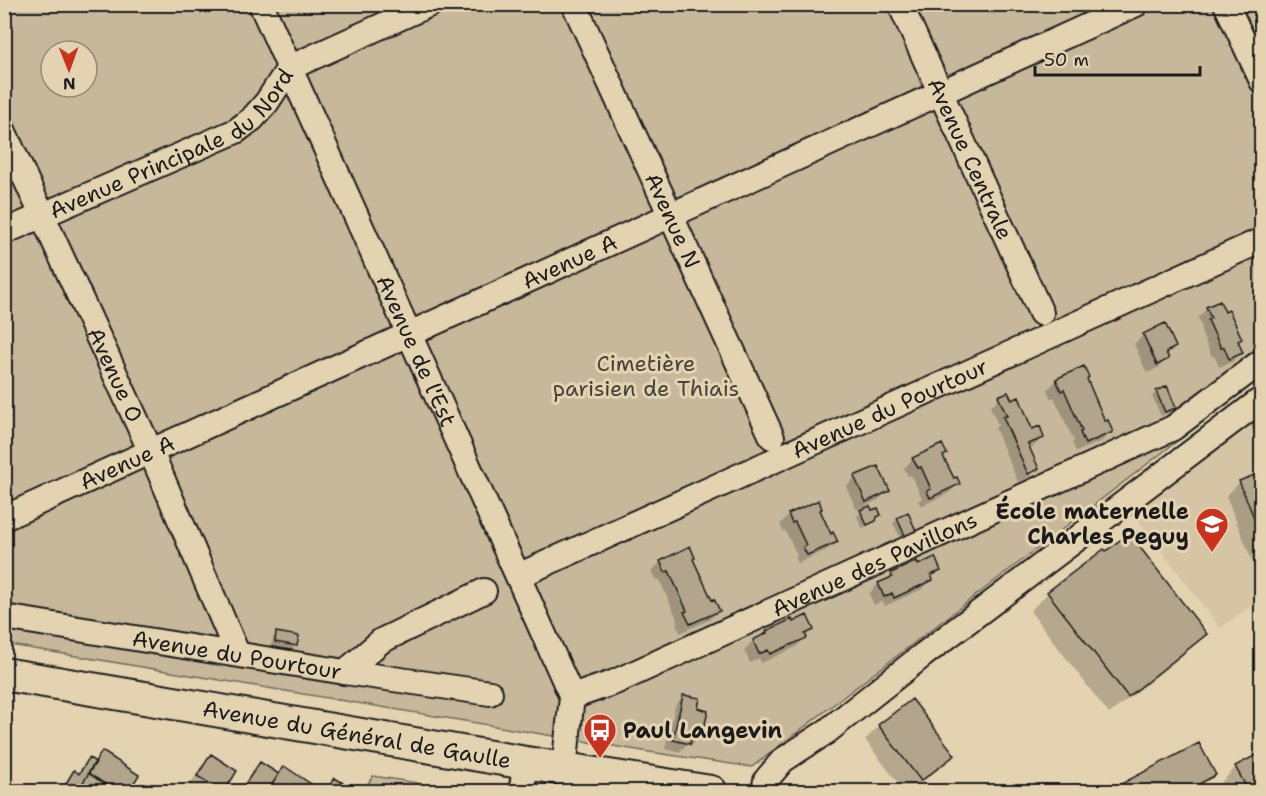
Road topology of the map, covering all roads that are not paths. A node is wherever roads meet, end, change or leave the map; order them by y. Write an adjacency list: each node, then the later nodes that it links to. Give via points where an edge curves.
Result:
1 (261, 4): 7 (lane, Avenue de l'Est)
2 (430, 4): 7 (lane, Avenue Principale du Nord)
3 (574, 4): 12 (lane, Avenue N)
4 (900, 4): 9 (lane, Avenue Centrale)
5 (1136, 4): 9 (lane, Avenue A)
6 (1226, 4): 8 (lane)
7 (289, 68): 11 (lane, Avenue Principale du Nord, via 267,102 236,131); 16 (lane, Avenue de l'Est)
8 (1262, 81)
9 (940, 93): 12 (lane, Avenue A); 15 (lane, Avenue Centrale)
10 (4, 132): 11 (lane, Avenue O)
11 (42, 215): 13 (lane, Avenue Principale du Nord); 20 (lane, Avenue O)
12 (670, 216): 16 (lane, Avenue A); 19 (lane, Avenue N)
13 (4, 232)
14 (1262, 240): 22 (lane, Avenue du Pourtour)
15 (1041, 313)
16 (409, 334): 20 (lane, Avenue A); 22 (lane, Avenue de l'Est)
17 (1262, 361): 29 (lane, Avenue des Pavillons, via 1173,428 626,677)
18 (1262, 399): 33 (lane, via 826,732 783,760 766,780)
19 (772, 437)
20 (151, 452): 21 (lane, Avenue A); 25 (lane, Avenue O)
21 (4, 518)
22 (518, 576): 29 (lane, Avenue de l'Est)
23 (484, 591): 26 (lane, Avenue du Pourtour, via 381,641)
24 (4, 617): 25 (lane, Avenue du Pourtour)
25 (237, 653): 26 (lane, Avenue du Pourtour)
26 (345, 672): 28 (lane)
27 (4, 674): 31 (main road, Avenue du Général de Gaulle)
28 (490, 693)
29 (572, 697): 30 (lane)
30 (564, 768): 31 (main road, Avenue du Général de Gaulle); 32 (main road, Avenue du Général de Gaulle)
31 (524, 777)
32 (711, 792)
33 (765, 792)

